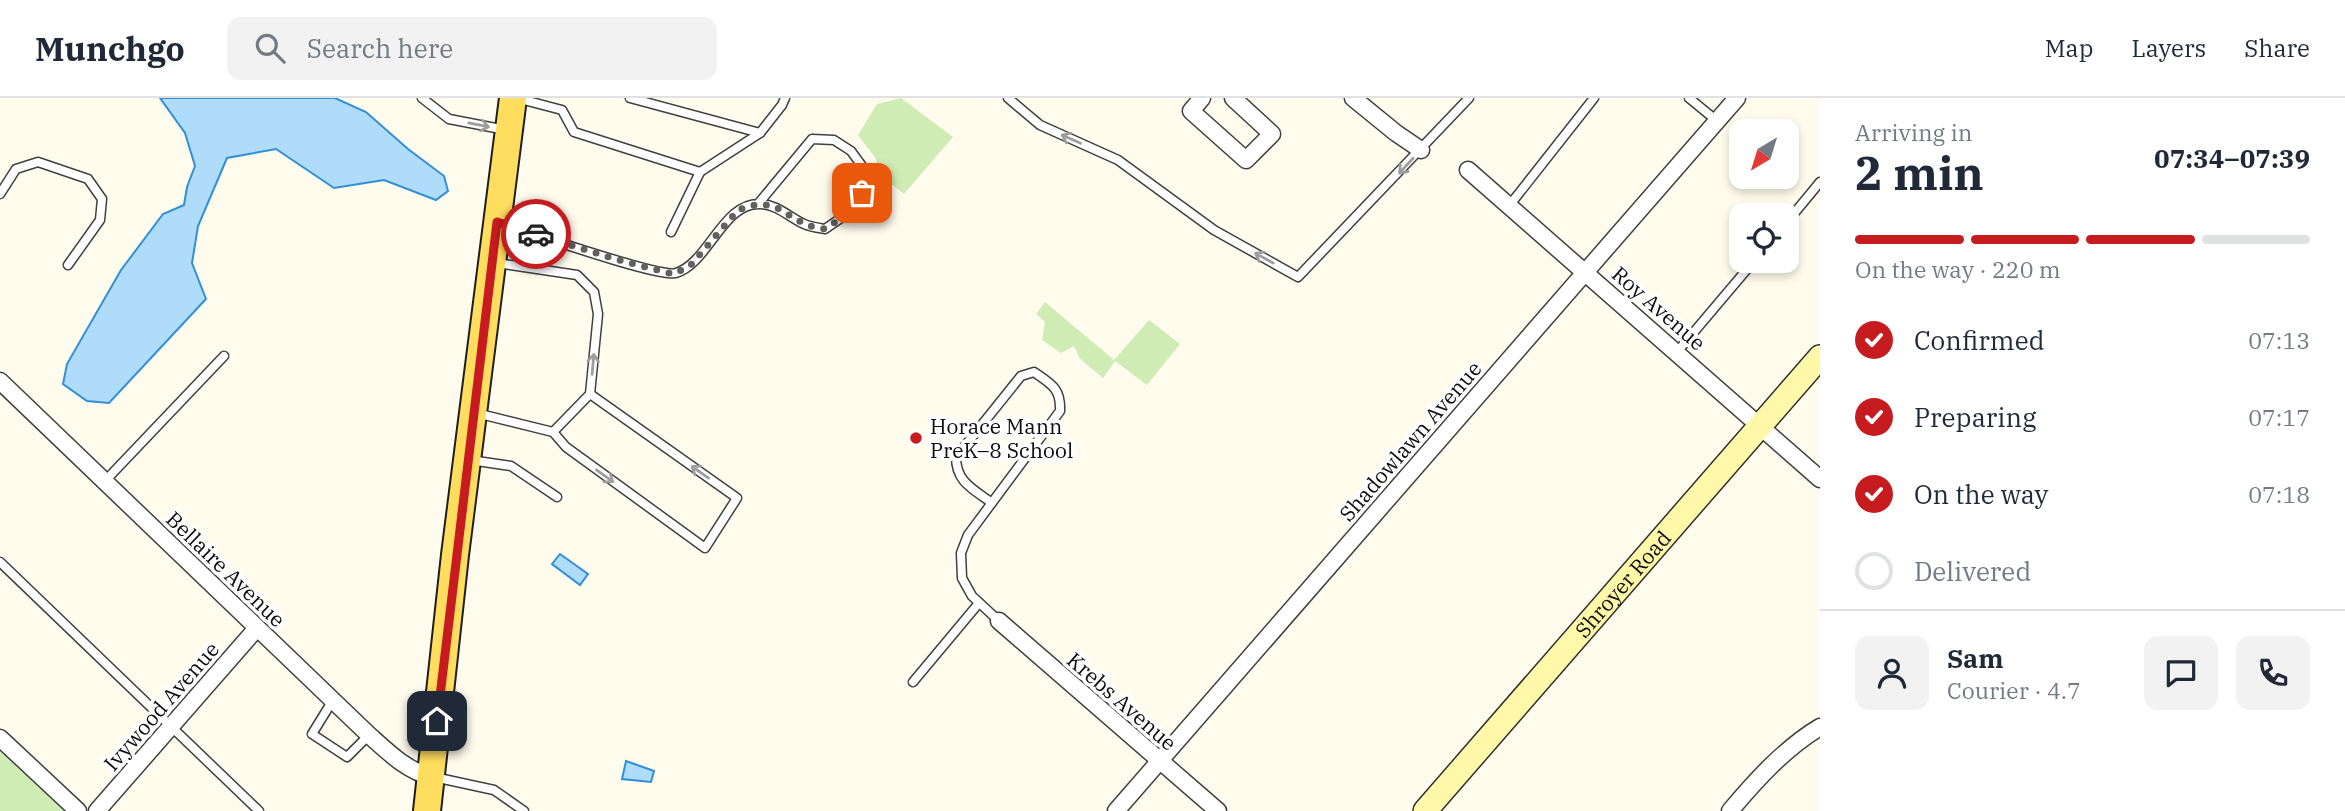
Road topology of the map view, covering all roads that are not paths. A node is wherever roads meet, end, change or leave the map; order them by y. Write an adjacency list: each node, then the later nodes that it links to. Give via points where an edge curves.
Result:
1 (422, 98): 14 (lane, one-way to 14, via 449,120)
2 (514, 98): 14 (main road); 18 (lane, via 562,110 574,132)
3 (630, 98): 15 (lane)
4 (785, 98): 15 (lane)
5 (1008, 98): 16 (lane, one-way to 5, via 1298,277 1214,230 1118,160 1040,125)
6 (1202, 98): 7 (street, via 1191,111 1246,160 1272,134)
7 (1233, 98)
8 (1353, 98): 16 (street)
9 (1469, 98): 16 (lane)
10 (1594, 98): 22 (lane)
11 (1689, 98): 13 (lane)
12 (1737, 98): 13 (street, Shadowlawn Avenue)
13 (1717, 121): 28 (street, Shadowlawn Avenue)
14 (509, 131): 24 (main road)
15 (760, 133): 18 (lane)
16 (1421, 150)
17 (1468, 170): 22 (street, Roy Avenue)
18 (700, 172): 25 (lane)
19 (1820, 182): 23 (lane)
20 (0, 194): 27 (lane, via 16,169 38,162 88,179 102,199 100,220)
21 (758, 204): 21 (lane, via 774,206 806,225 825,229 862,193 862,166 851,150 834,139 813,139); 24 (lane, via 738,210 690,266 673,274)
22 (1509, 206): 28 (street, Roy Avenue)
23 (1799, 207)
24 (497, 222): 26 (main road)
25 (671, 232)
26 (492, 262): 34 (lane, one-way to 26, via 598,314 594,292 577,275); 35 (main road)
27 (68, 265)
28 (1586, 271): 30 (street, Roy Avenue); 53 (street, Shadowlawn Avenue)
29 (1744, 273): 30 (lane)
30 (1678, 352): 36 (street, Roy Avenue)
31 (224, 356): 40 (lane)
32 (1820, 357): 36 (main road, Shroyer Road)
33 (0, 381): 40 (street, Bellaire Avenue)
34 (590, 394): 37 (lane); 37 (lane, one-way to 34, via 566,447 705,548 737,498)
35 (473, 412): 37 (lane); 38 (main road)
36 (1760, 425): 39 (street, Roy Avenue); 62 (main road, Shroyer Road)
37 (553, 432)
38 (467, 460): 41 (lane, via 511,466); 54 (main road)
39 (1820, 478)
40 (105, 481): 46 (street, Bellaire Avenue)
41 (557, 497)
42 (992, 503): 42 (lane, via 1060,411 1061,397 1034,372 1021,376 956,457 956,470 965,484); 44 (lane, via 968,535 961,553 962,578)
43 (0, 562): 49 (lane)
44 (979, 603): 45 (lane); 47 (lane)
45 (999, 621): 53 (street, Krebs Avenue)
46 (257, 628): 48 (street, Bellaire Avenue); 49 (street, Ivywood Avenue)
47 (913, 682)
48 (333, 700): 51 (street, Bellaire Avenue); 51 (lane, via 312,734 347,757)
49 (170, 726): 56 (street, Ivywood Avenue); 57 (lane)
50 (1820, 727): 63 (street, via 1773,763)
51 (369, 735): 54 (street, Bellaire Avenue, via 401,763)
52 (0, 738): 55 (street)
53 (1159, 761): 60 (street, Shadowlawn Avenue); 61 (street, Krebs Avenue)
54 (431, 777): 58 (main road); 59 (lane, via 494,790)
55 (78, 811)
56 (97, 811)
57 (259, 811)
58 (427, 811)
59 (524, 811)
60 (1116, 811)
61 (1218, 811)
62 (1424, 811)
63 (1730, 811)

